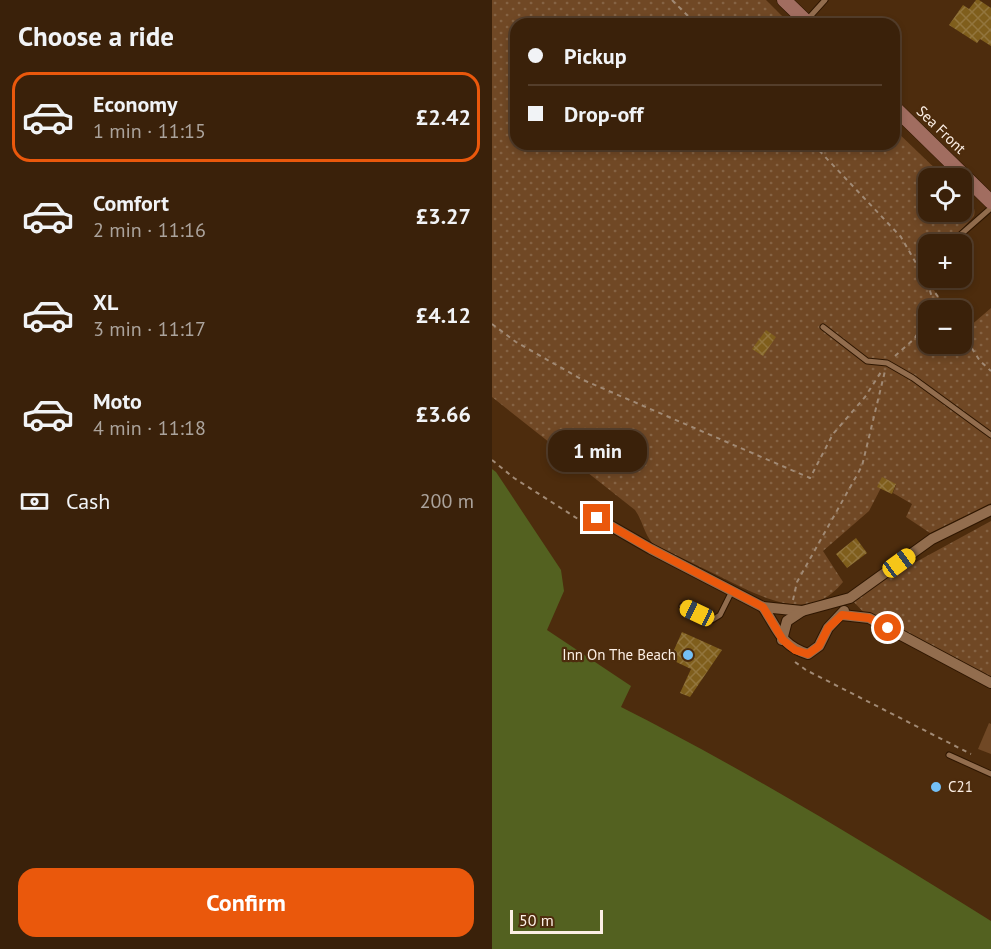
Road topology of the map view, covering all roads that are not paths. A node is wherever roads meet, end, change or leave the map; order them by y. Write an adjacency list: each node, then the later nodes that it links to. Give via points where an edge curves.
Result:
1 (784, 0): 3 (street)
2 (825, 0): 4 (lane)
3 (803, 18)
4 (812, 18)
5 (900, 113): 6 (street, Sea Front)
6 (991, 202)
7 (991, 208): 8 (lane)
8 (961, 234)
9 (824, 327): 10 (lane, via 867,361 887,363 913,378)
10 (991, 435)
11 (991, 510): 14 (street, via 932,539)
12 (597, 518): 13 (street)
13 (732, 591): 15 (lane, via 720,615 712,620); 16 (street)
14 (850, 598): 17 (street); 18 (street)
15 (682, 606)
16 (763, 607): 17 (street); 19 (street)
17 (796, 611): 19 (street, via 787,621)
18 (842, 615): 19 (street, via 828,628 819,646 808,654); 20 (street, via 869,618)
19 (783, 640)
20 (991, 684)
21 (949, 755): 22 (lane)
22 (991, 774)

